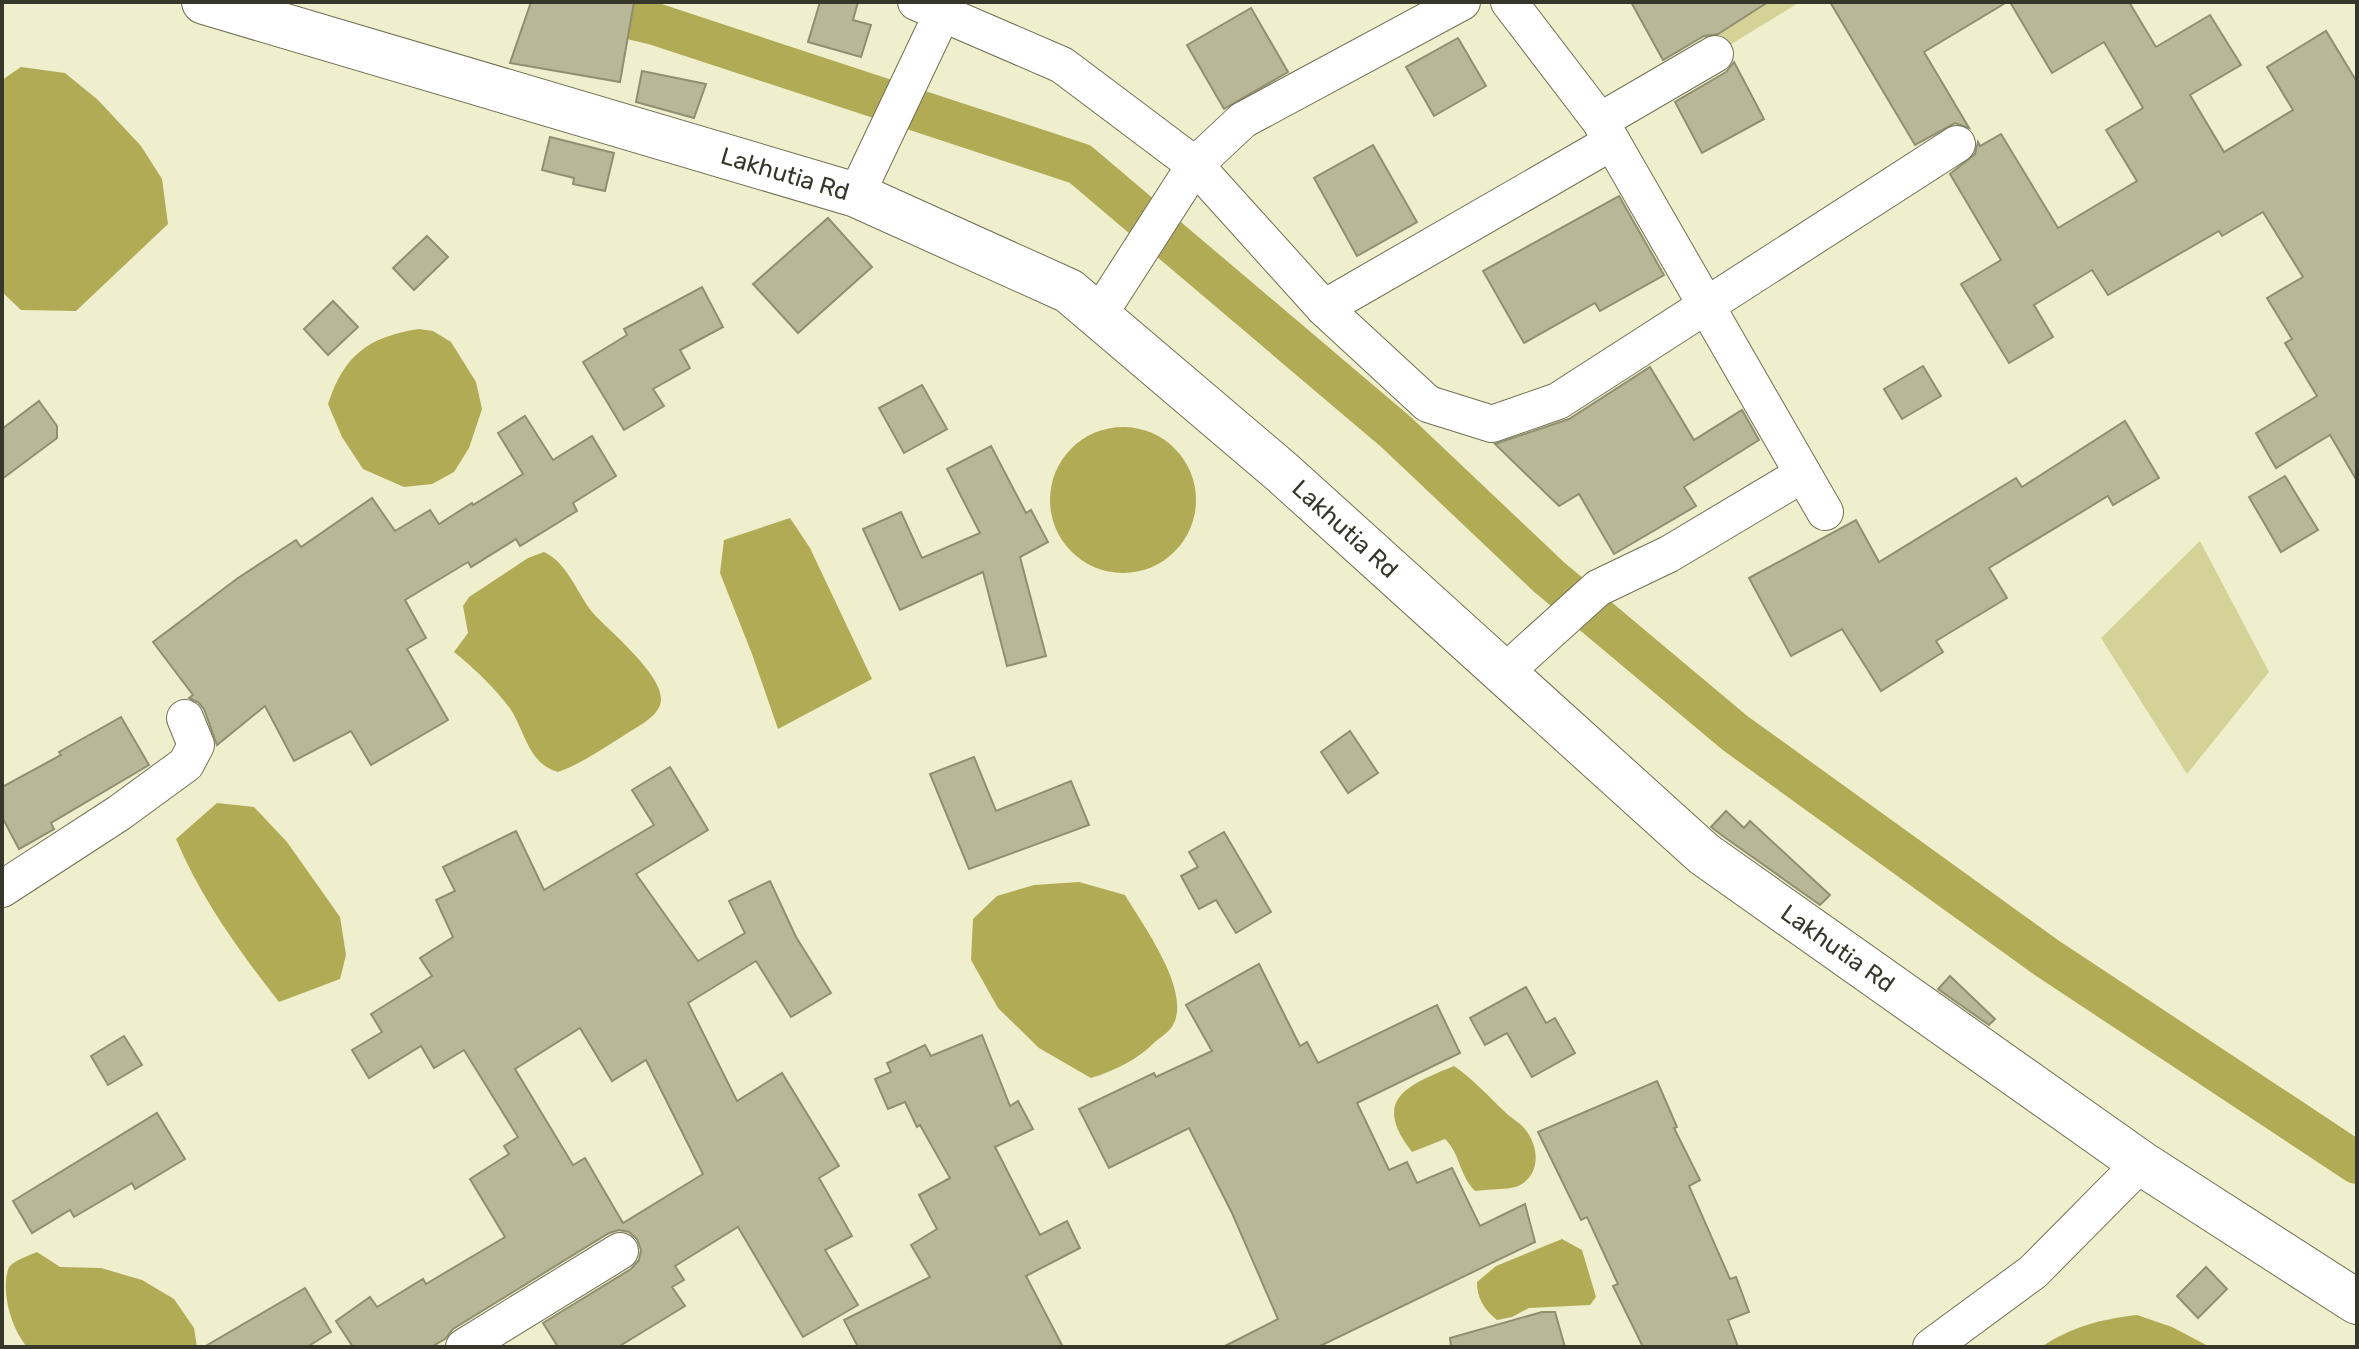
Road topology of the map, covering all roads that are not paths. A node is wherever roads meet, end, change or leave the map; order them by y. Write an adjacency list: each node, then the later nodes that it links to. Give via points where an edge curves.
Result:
1 (204, 2): 9 (street, Lakhutia Rd)
2 (1462, 2): 8 (street, via 1243,120)
3 (1509, 2): 6 (street)
4 (930, 7): 8 (street, via 1062,65); 9 (street)
5 (1715, 54): 6 (street)
6 (1606, 132): 10 (street); 11 (street)
7 (1957, 144): 10 (street)
8 (1195, 165): 11 (street); 12 (street)
9 (856, 195): 12 (street, Lakhutia Rd, via 1069,291)
10 (1707, 306): 11 (street, via 1558,401 1492,424 1428,404); 13 (street)
11 (1324, 308)
12 (1098, 316): 15 (street, Lakhutia Rd, via 1283,473)
13 (1803, 474): 14 (street); 15 (street, via 1669,554 1598,588)
14 (1825, 512)
15 (1504, 673): 18 (street, Lakhutia Rd, via 1704,854)
16 (185, 718): 17 (street, via 196,745 186,764)
17 (2, 889)
18 (2141, 1163): 20 (street, Lakhutia Rd); 22 (street, via 2033,1272)
19 (620, 1251): 21 (street)
20 (2357, 1302)
21 (464, 1347)
22 (1931, 1347)

